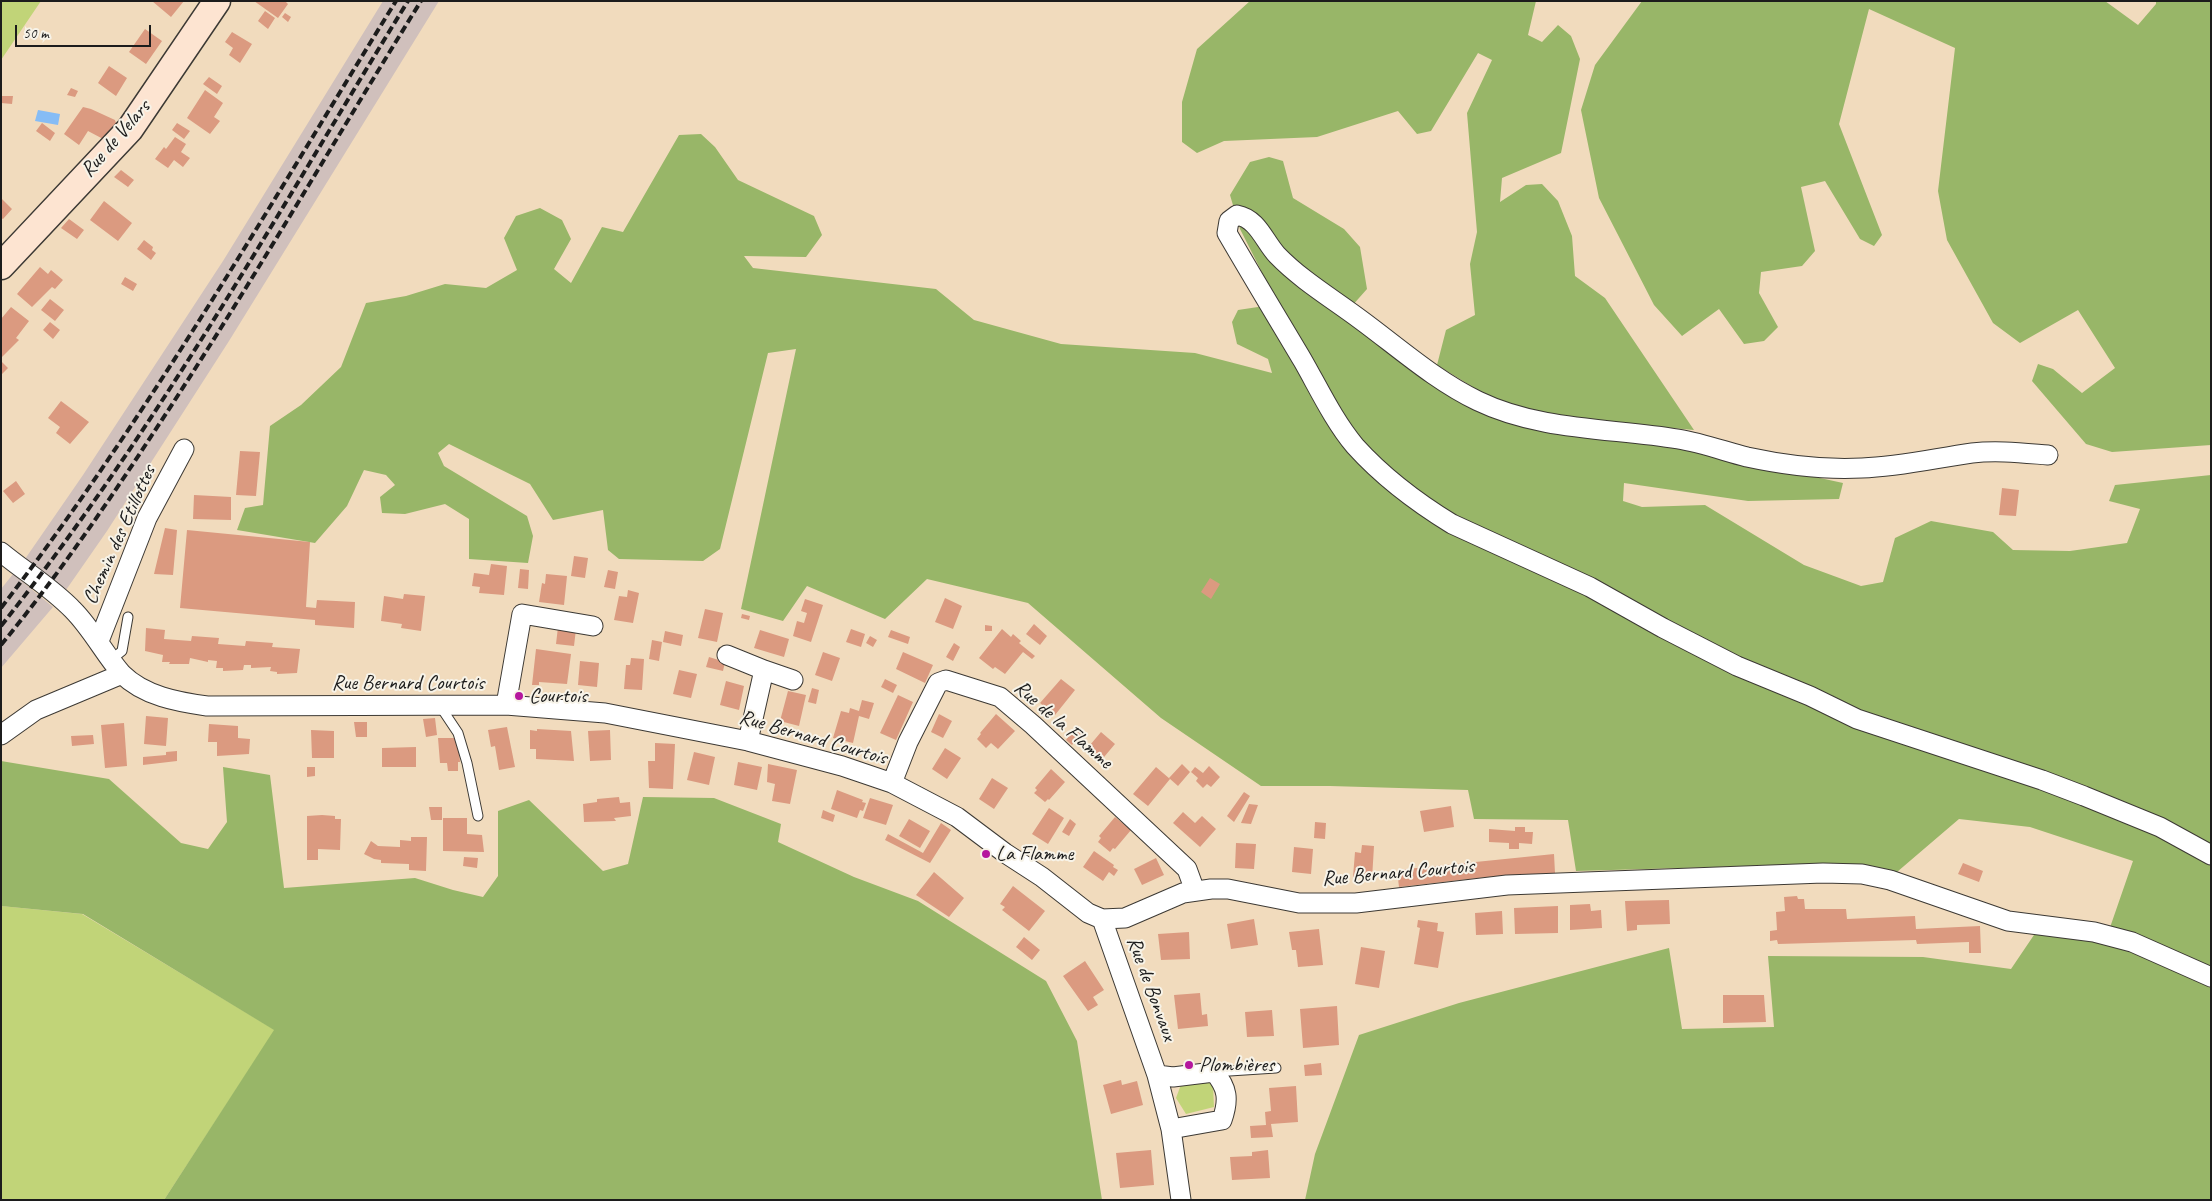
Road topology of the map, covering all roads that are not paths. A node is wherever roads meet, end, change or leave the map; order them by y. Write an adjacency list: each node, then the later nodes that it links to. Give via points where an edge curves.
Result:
1 (217, 1): 2 (main road, Rue de Velars, via 130,129)
2 (1, 266)
3 (184, 449): 8 (street, Chemin des Etillottes, via 147,518)
4 (2048, 455): 19 (street, via 1974,453 1914,463 1829,468 1748,457 1697,442 1638,432 1522,418 1476,400 1433,373 1298,273 1276,254 1247,217 1238,216 1228,221 1230,239 1353,444 1409,496 1430,510 1452,524 1590,587 1707,651 1857,719 2084,796 2160,827)
5 (1, 552): 8 (street, Rue Bernard Courtois, via 72,609)
6 (128, 617): 10 (lane)
7 (593, 626): 13 (street, via 522,614)
8 (99, 641): 10 (street, Rue Bernard Courtois)
9 (728, 655): 11 (street)
10 (117, 667): 14 (street, Rue Bernard Courtois, via 138,685 159,696 207,706); 15 (street, via 36,710)
11 (764, 670): 12 (street); 16 (street)
12 (793, 680)
13 (506, 705): 14 (street, Rue Bernard Courtois); 16 (street, Rue Bernard Courtois, via 605,713)
14 (440, 706): 18 (lane, via 458,733)
15 (1, 735)
16 (748, 741): 17 (street, Rue Bernard Courtois)
17 (892, 783): 20 (street, Rue de la Flamme, via 908,742 938,683 946,680 1000,697 1187,869); 21 (street, Rue Bernard Courtois, via 957,817 1088,913)
18 (478, 816)
19 (2211, 855)
20 (1195, 891): 21 (street, Rue Bernard Courtois, via 1125,918); 22 (street, Rue Bernard Courtois, via 1228,889 1299,903 1356,903 1507,885 1852,873 1890,880 2008,921 2094,932 2132,942)
21 (1102, 919): 25 (street, Rue de Bonvaux)
22 (2211, 977)
23 (1276, 1068): 24 (lane)
24 (1214, 1072): 25 (street, Rue de Bonvaux, via 1173,1077); 26 (street, via 1224,1083 1227,1106 1222,1120)
25 (1158, 1075): 26 (street, Rue de Bonvaux)
26 (1171, 1129): 27 (street, Rue de Bonvaux)
27 (1181, 1200)

